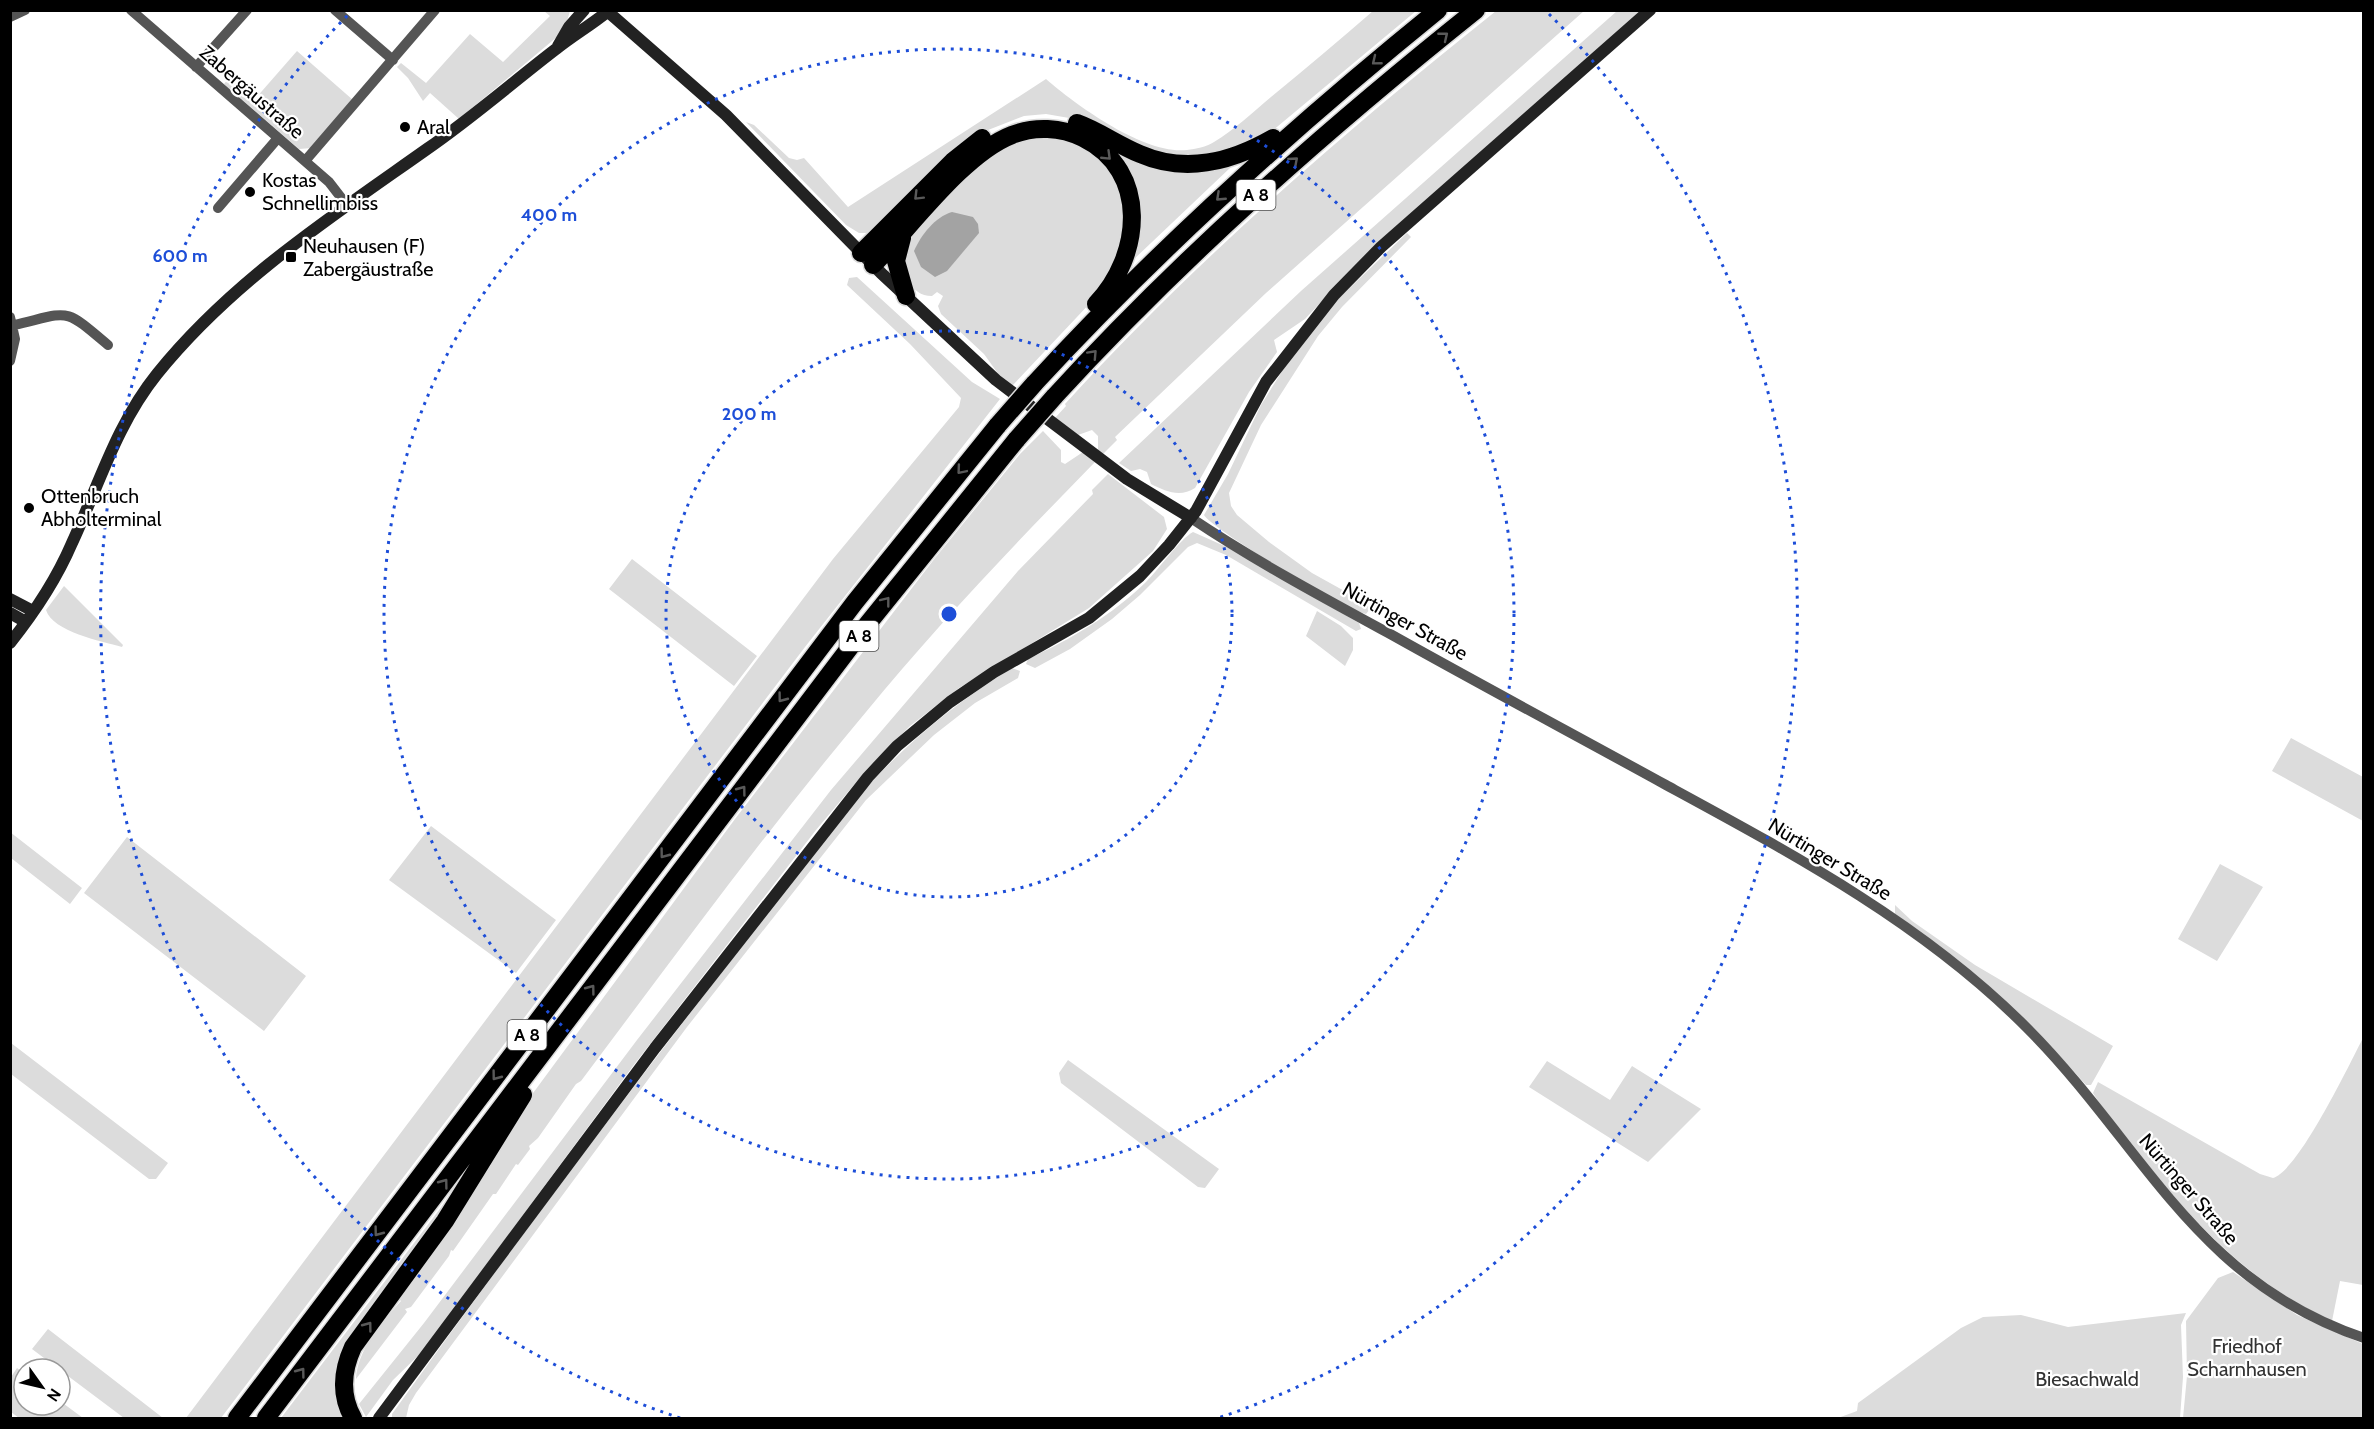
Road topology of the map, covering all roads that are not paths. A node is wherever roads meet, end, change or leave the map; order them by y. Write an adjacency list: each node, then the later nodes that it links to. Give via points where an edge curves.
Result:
1 (25, 10): 12 (street)
2 (131, 10): 16 (street, Zabergäustraße)
3 (247, 10): 16 (street)
4 (335, 10): 15 (street)
5 (435, 10): 15 (street)
6 (572, 10): 13 (main road)
7 (584, 10): 13 (main road)
8 (1438, 10): 17 (highway, A 8, one-way to 17)
9 (1476, 10): 35 (highway, A 8, one-way to 9, bridge, via 885,601 1017,439 1147,298 1258,193)
10 (1650, 10): 29 (main road, via 1381,247 1338,290 1266,382)
11 (606, 11): 14 (main road); 23 (main road, via 726,115)
12 (10, 17)
13 (569, 27): 14 (main road)
14 (558, 47): 20 (main road, via 439,141)
15 (393, 60): 19 (street)
16 (196, 67): 18 (street, Zabergäustraße)
17 (1310, 116): 23 (highway, one-way to 23, via 1241,155 1194,164 1145,156 1070,121 1040,118 1014,123 986,136 960,155); 27 (highway, A 8, one-way to 27, via 1166,247)
18 (278, 138): 19 (street, Zabergäustraße); 21 (street)
19 (305, 161): 20 (street, Zabergäustraße)
20 (346, 204): 31 (main road, via 248,281 152,381 118,434 67,555)
21 (218, 208)
22 (906, 231): 23 (highway); 24 (highway, via 896,257 897,273); 27 (highway, one-way to 27, via 975,159 1011,136 1036,129 1060,131 1080,137 1104,152 1121,173 1130,195 1131,237 1113,279)
23 (867, 259): 24 (main road)
24 (906, 296): 29 (main road, via 1016,396 1131,482)
25 (12, 321): 26 (street, via 64,313); 28 (street, via 15,349)
26 (108, 345)
27 (1059, 357): 37 (highway, A 8, one-way to 37, bridge, via 998,425 849,610)
28 (10, 361)
29 (1191, 518): 36 (street, Nürtinger Straße, via 1361,618 1805,862 1898,922 1962,969 2027,1027 2082,1088 2178,1210 2225,1259 2291,1306); 40 (main road, via 1156,560 1112,601 950,702 868,777 667,1032)
30 (10, 599): 31 (main road)
31 (33, 610): 33 (main road)
32 (10, 613): 33 (main road)
33 (26, 622): 34 (main road)
34 (10, 643)
35 (556, 1036): 38 (highway, A 8, one-way to 35); 39 (highway, one-way to 35, via 344,1386 353,1347 454,1207)
36 (2364, 1338)
37 (237, 1419)
38 (266, 1419)
39 (353, 1419)
40 (380, 1419)

